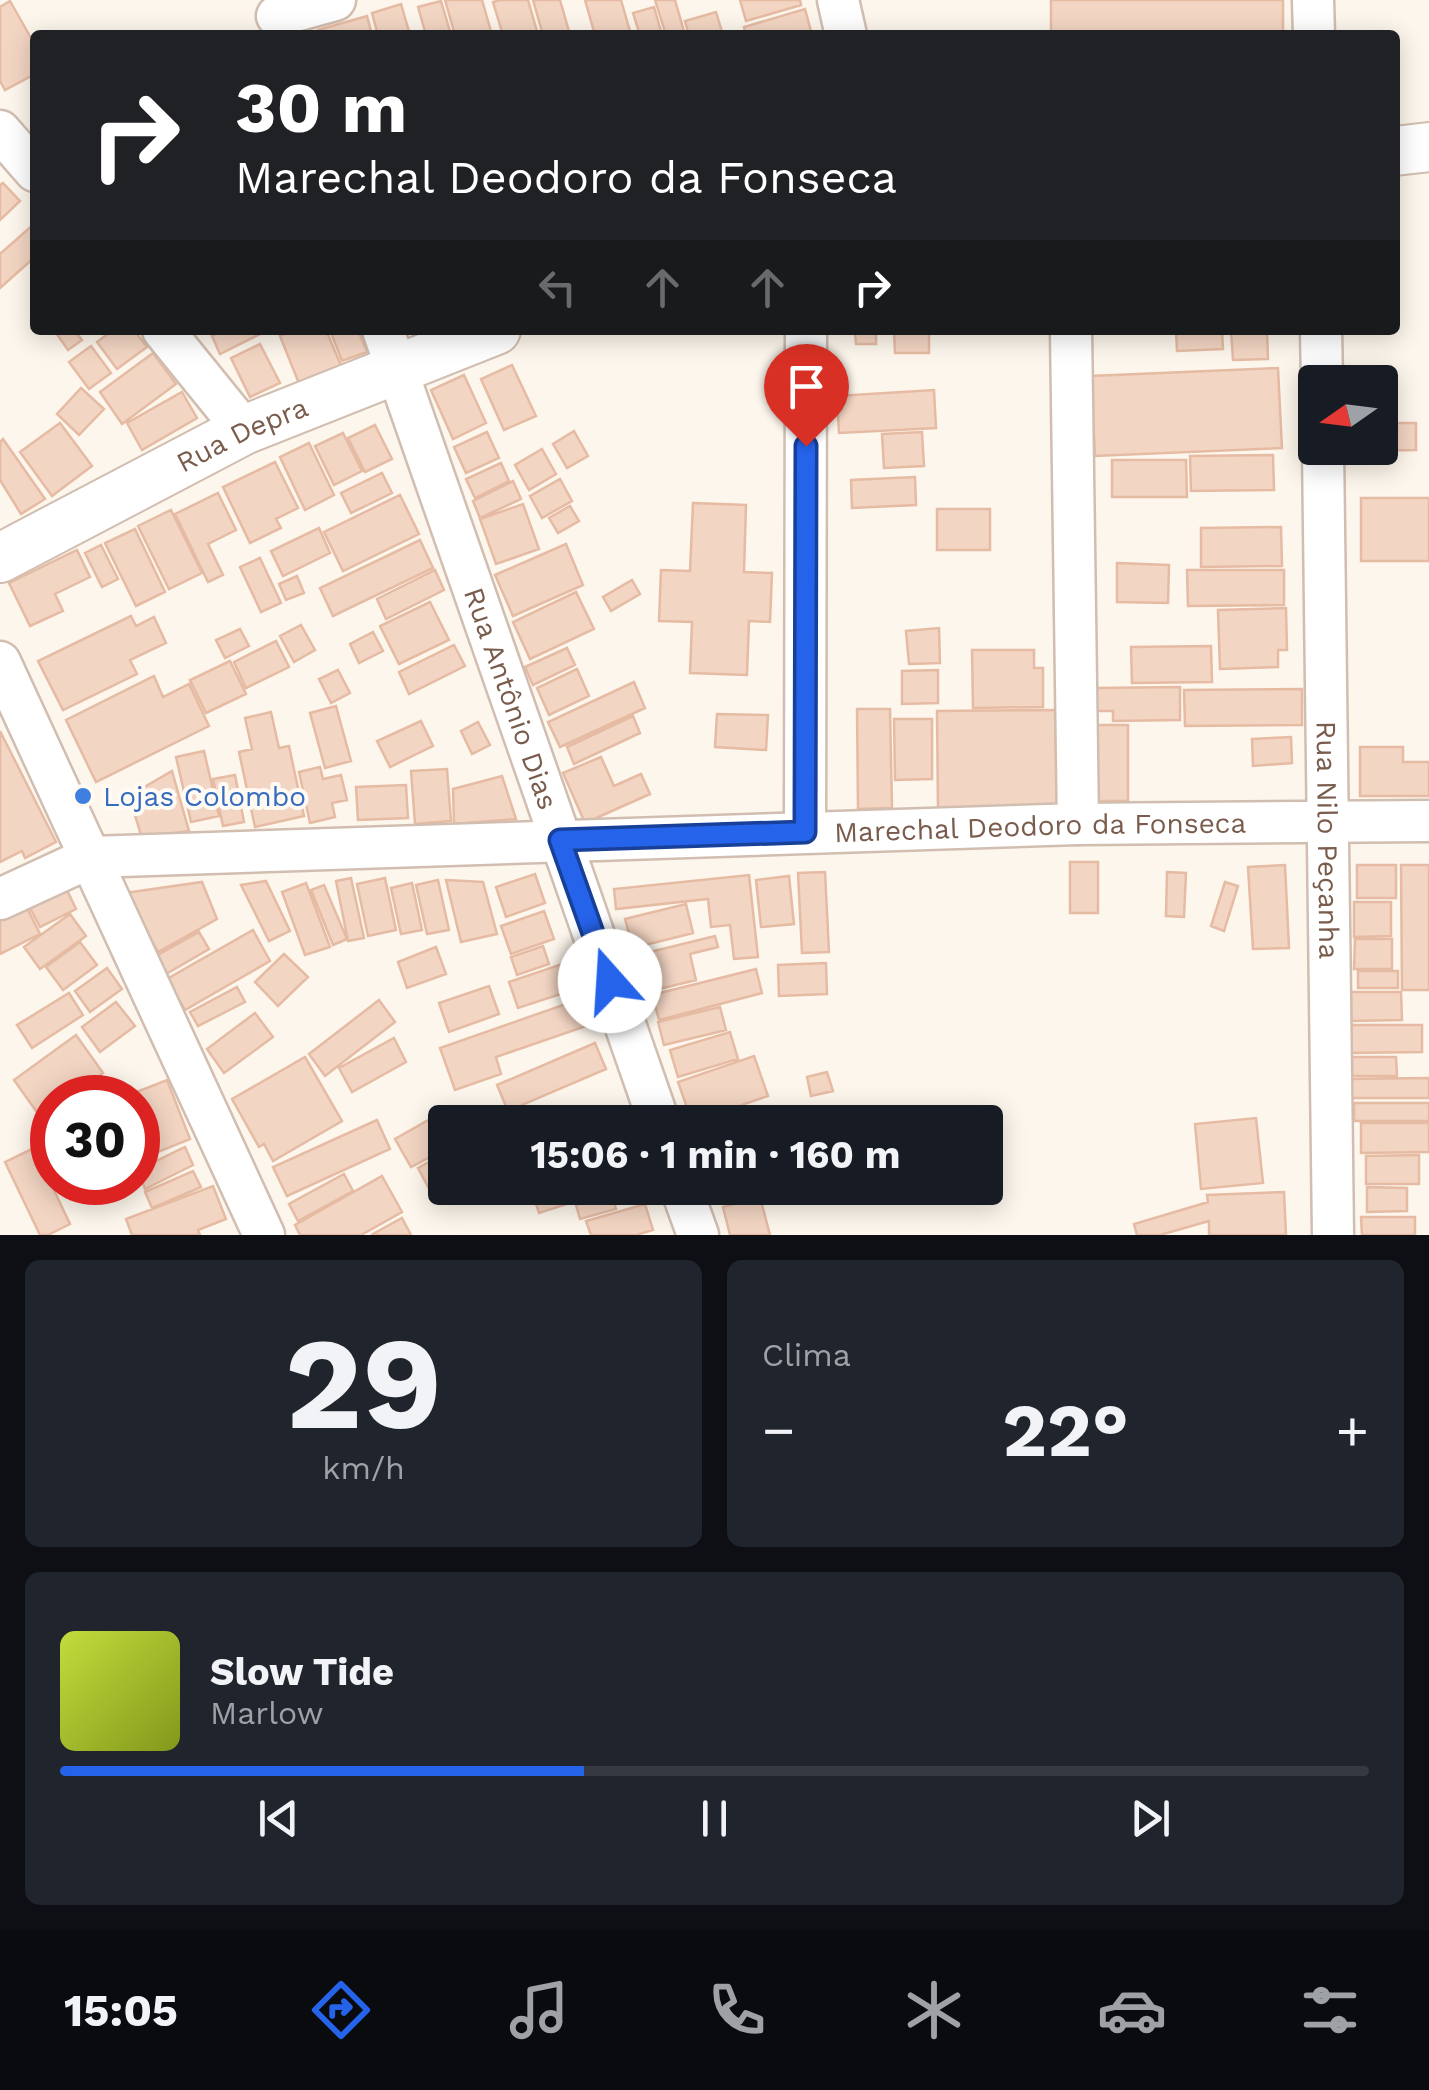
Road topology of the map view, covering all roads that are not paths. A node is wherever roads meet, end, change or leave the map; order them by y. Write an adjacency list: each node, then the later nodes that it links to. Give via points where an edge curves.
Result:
1 (336, 0): 4 (street)
2 (838, 0): 5 (street)
3 (1312, 0): 6 (street)
4 (278, 17)
5 (845, 30)
6 (1314, 30)
7 (0, 131): 10 (street)
8 (1429, 147): 9 (street)
9 (1400, 150)
10 (30, 165)
11 (167, 335): 18 (street)
12 (470, 335): 16 (street, Rua Depra)
13 (806, 335): 25 (street)
14 (1071, 335): 24 (street)
15 (1321, 335): 17 (street)
16 (390, 350): 18 (street, Rua Depra); 26 (street, Rua Antônio Dias)
17 (1322, 365)
18 (244, 430): 20 (street, Rua Depra)
19 (1322, 465): 22 (street, Rua Nilo Peçanha)
20 (0, 558)
21 (0, 662): 27 (street)
22 (1328, 822): 23 (street, Marechal Deodoro da Fonseca); 24 (street, Marechal Deodoro da Fonseca); 33 (street, Rua Nilo Peçanha)
23 (1429, 822)
24 (1078, 824): 25 (street, Marechal Deodoro da Fonseca)
25 (805, 832): 26 (street, Marechal Deodoro da Fonseca)
26 (560, 840): 27 (street, Marechal Deodoro da Fonseca); 29 (street, Rua Antônio Dias)
27 (91, 858): 28 (street, Marechal Deodoro da Fonseca); 31 (street)
28 (0, 899)
29 (652, 1105)
30 (687, 1205): 32 (street)
31 (264, 1235)
32 (698, 1235)
33 (1332, 1235)

